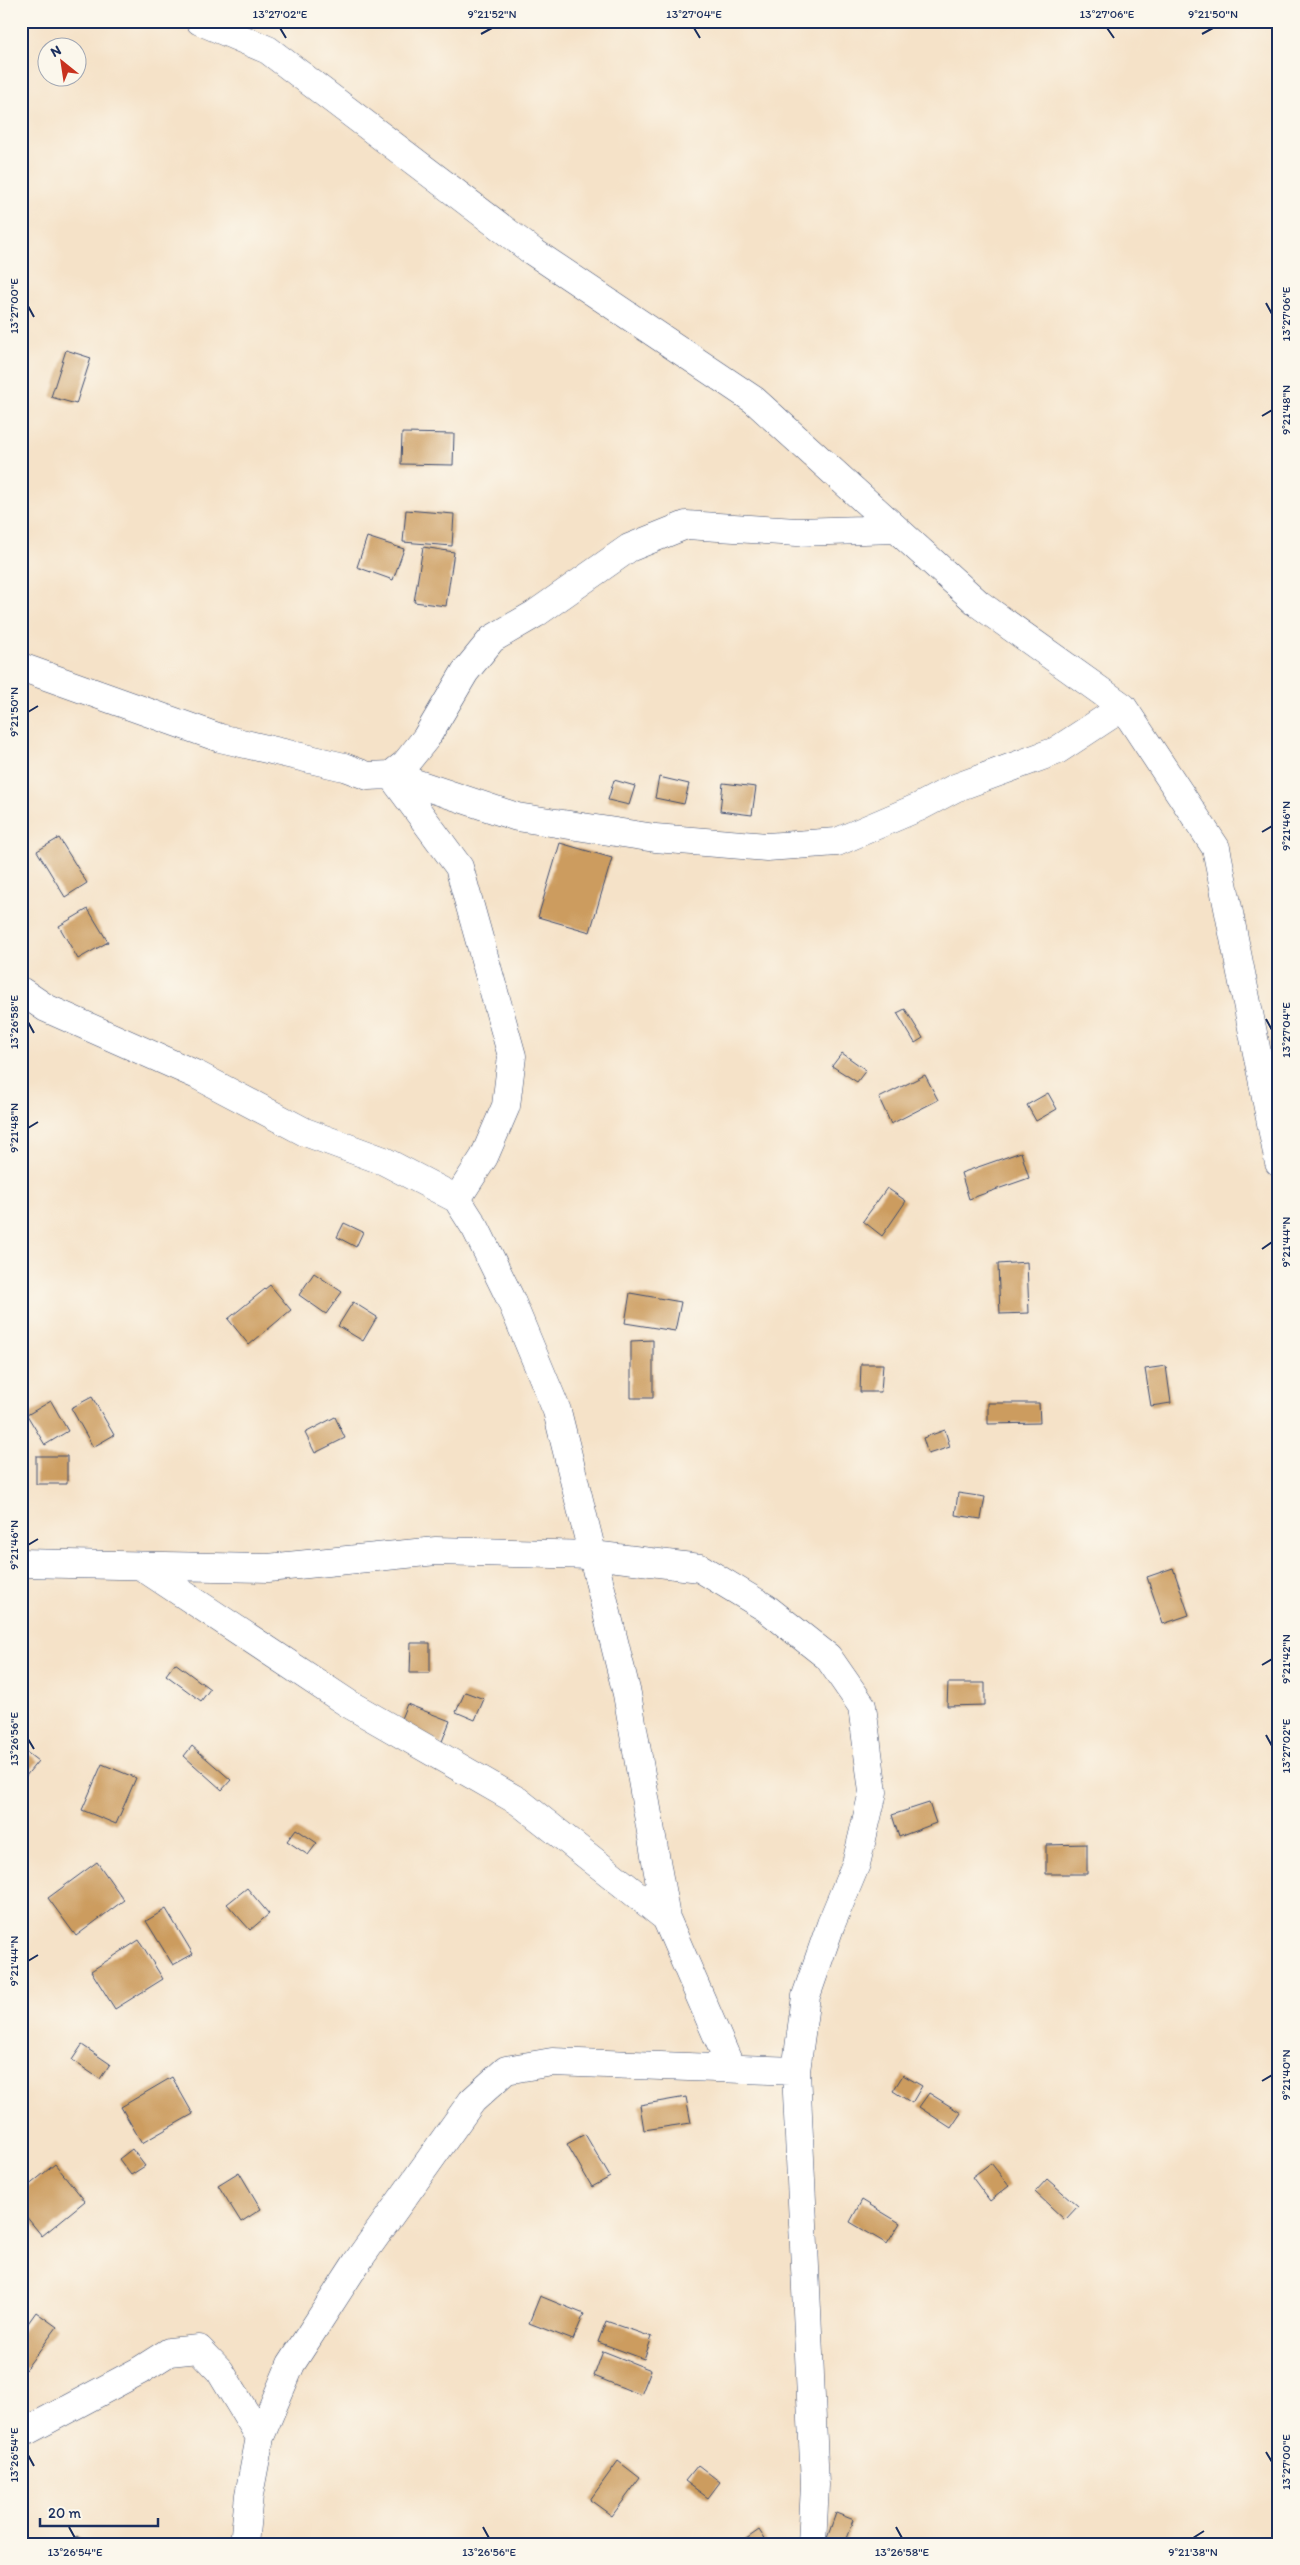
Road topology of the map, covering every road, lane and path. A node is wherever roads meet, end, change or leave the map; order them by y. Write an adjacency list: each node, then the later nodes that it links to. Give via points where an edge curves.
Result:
1 (200, 21): 2 (street, via 268,50 532,251 754,400)
2 (896, 529): 4 (street, via 980,604); 5 (street, via 797,532 686,525 630,548 535,614 492,639 465,672 426,738 405,764)
3 (21, 668): 5 (street, via 220,738 344,767 368,776)
4 (1122, 707): 5 (street, via 1056,751 956,788 837,842 766,847 656,838 517,817); 7 (street, via 1216,848)
5 (391, 775): 8 (street, via 459,867 512,1056 506,1106 484,1157)
6 (21, 991): 8 (street, via 46,1008 197,1075 305,1132 384,1160)
7 (1279, 1163)
8 (456, 1199): 9 (street, via 476,1229 510,1298 557,1411)
9 (593, 1555): 11 (street, via 436,1551 268,1568); 12 (street, via 626,1694); 14 (street, via 700,1568 766,1608 828,1657 862,1706 873,1792 856,1864 806,1996)
10 (21, 1563): 11 (street)
11 (141, 1566): 12 (street, via 350,1704 518,1801)
12 (666, 1918): 13 (street)
13 (731, 2068): 14 (street); 16 (street, via 552,2062 506,2070 472,2101 357,2262 291,2364)
14 (796, 2071): 18 (street, via 815,2485)
15 (21, 2434): 16 (street, via 169,2352 199,2349 220,2371)
16 (260, 2437): 17 (street)
17 (244, 2544)
18 (812, 2544)

